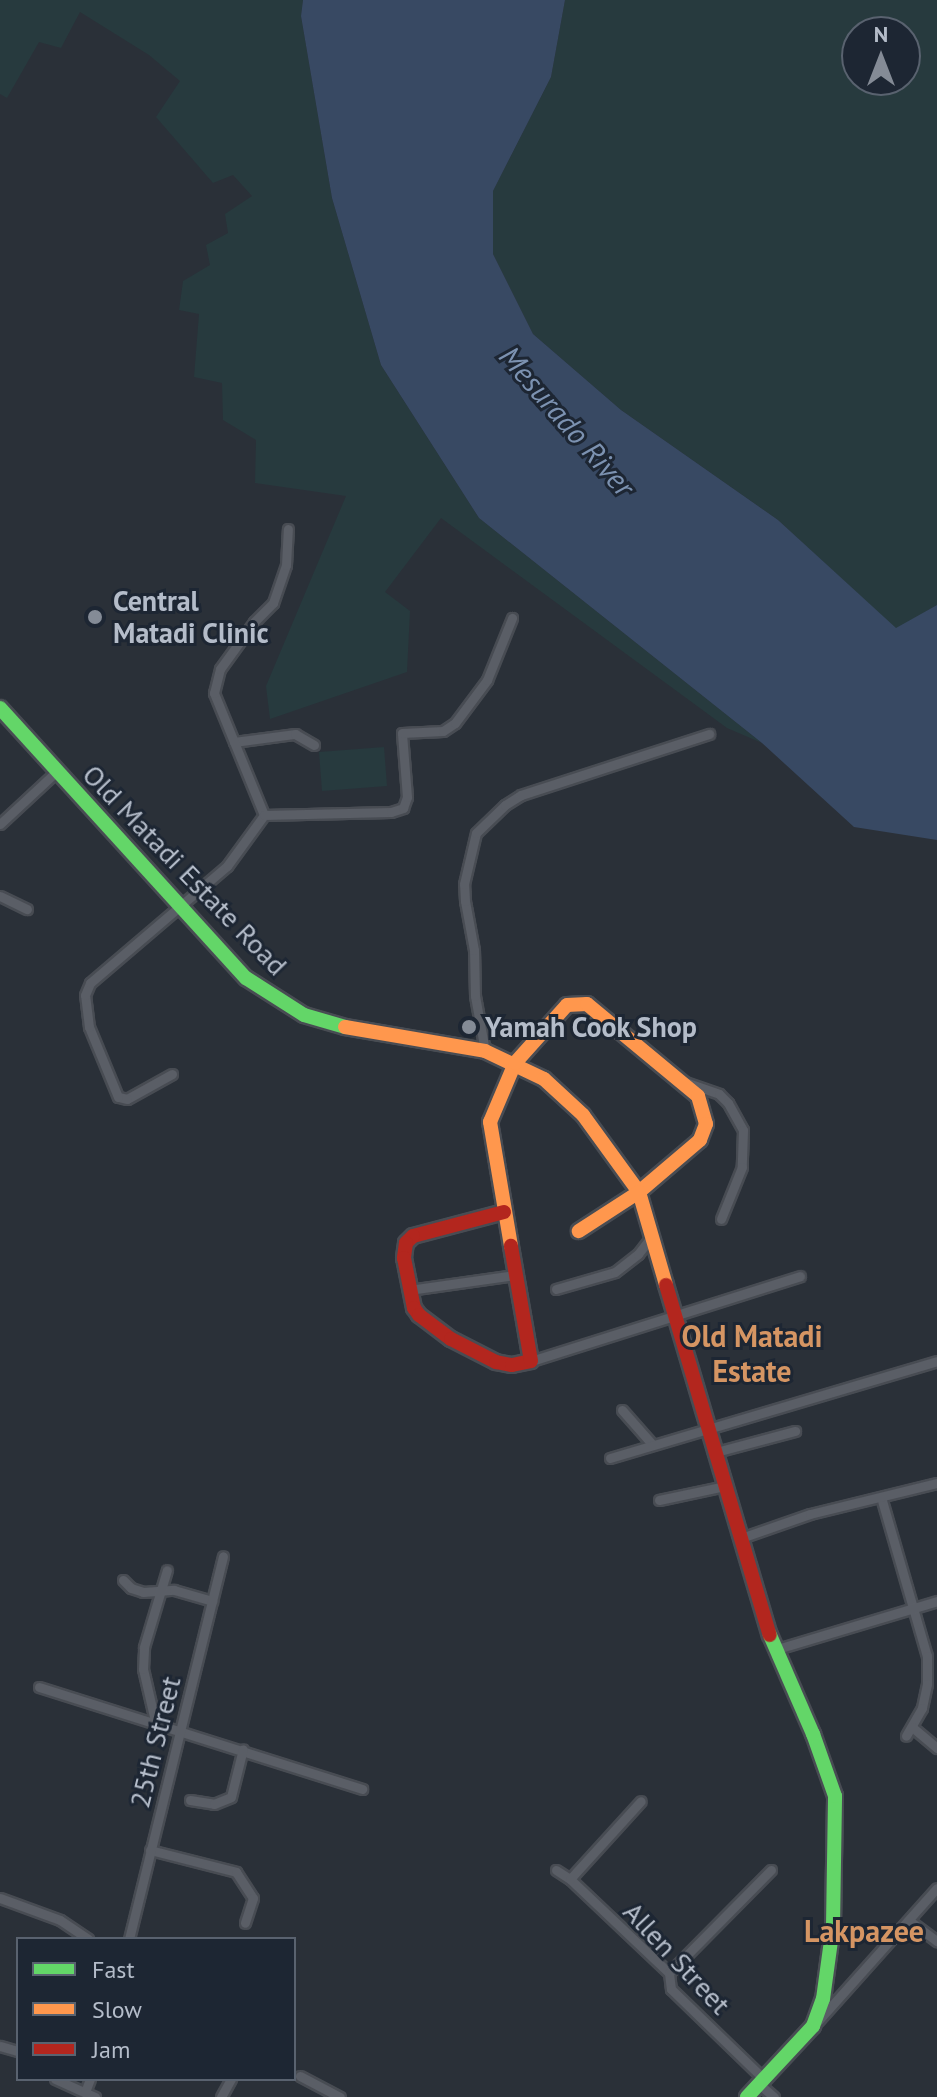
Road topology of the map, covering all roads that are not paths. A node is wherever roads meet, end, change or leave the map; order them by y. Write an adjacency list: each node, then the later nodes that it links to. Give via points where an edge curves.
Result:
1 (288, 529): 5 (street, via 286,565 273,603 217,677 216,700)
2 (512, 618): 8 (street, via 487,680 455,723 443,731 402,733 407,797 403,808)
3 (0, 708): 7 (street, Old Matadi Estate Road)
4 (709, 734): 13 (street, via 521,795 476,833 464,884)
5 (234, 742): 6 (street, via 295,734); 8 (street)
6 (314, 745)
7 (56, 772): 9 (street); 11 (street, Old Matadi Estate Road)
8 (264, 815): 11 (street, via 236,856)
9 (0, 824)
10 (0, 896): 12 (street)
11 (178, 906): 13 (street, Old Matadi Estate Road, via 246,978 304,1015); 15 (street, via 90,983 85,995 89,1027 118,1097 127,1099)
12 (27, 909)
13 (485, 1051): 14 (street, Old Matadi Estate Road)
14 (515, 1063): 16 (street, via 562,1009 580,1002); 17 (street, Old Matadi Estate Road, via 544,1079 583,1115); 18 (street, via 490,1122)
15 (172, 1074)
16 (679, 1080): 17 (street, via 704,1107 703,1132); 19 (street, via 719,1094 743,1130 742,1167)
17 (639, 1192): 20 (street); 21 (street, Old Matadi Estate Road)
18 (504, 1212): 22 (street); 25 (street, via 413,1236 404,1249)
19 (721, 1219)
20 (579, 1231)
21 (652, 1236): 24 (street, via 615,1272); 26 (street, Old Matadi Estate Road)
22 (515, 1275): 25 (street); 27 (street)
23 (800, 1276): 26 (street)
24 (556, 1289)
25 (409, 1290): 27 (street, via 419,1315 451,1339 503,1365)
26 (675, 1312): 27 (street); 30 (street, Old Matadi Estate Road)
27 (531, 1361)
28 (937, 1361): 30 (street)
29 (622, 1410): 32 (street)
30 (707, 1427): 32 (street); 33 (street, Old Matadi Estate Road)
31 (795, 1431): 33 (street)
32 (652, 1444): 34 (street)
33 (716, 1452): 36 (street, Old Matadi Estate Road)
34 (610, 1458)
35 (937, 1483): 37 (street)
36 (725, 1486): 38 (street); 39 (street, Old Matadi Estate Road)
37 (881, 1497): 39 (street); 46 (street)
38 (659, 1500)
39 (741, 1538): 47 (street, Old Matadi Estate Road)
40 (223, 1556): 44 (street, 25th Street)
41 (167, 1570): 43 (street)
42 (123, 1580): 43 (street, via 131,1588)
43 (160, 1591): 44 (street); 49 (street, via 143,1669)
44 (212, 1601): 51 (street, 25th Street)
45 (937, 1601): 46 (street)
46 (911, 1608): 47 (street); 50 (street, via 928,1671 922,1708)
47 (774, 1650): 70 (street, Old Matadi Estate Road, via 835,1796 829,1971)
48 (39, 1687): 49 (street)
49 (155, 1721): 51 (street)
50 (912, 1727): 52 (street); 53 (street)
51 (181, 1731): 54 (street); 58 (street, 25th Street)
52 (906, 1736)
53 (937, 1748)
54 (243, 1749): 55 (street); 56 (street, via 231,1797 214,1804)
55 (362, 1789)
56 (190, 1800)
57 (641, 1801): 61 (street)
58 (150, 1850): 65 (street, via 236,1872 253,1898); 67 (street, 25th Street)
59 (556, 1870): 61 (street, Allen Street)
60 (771, 1870): 69 (street)
61 (570, 1879): 69 (street, Allen Street)
62 (937, 1888): 64 (street)
63 (0, 1898): 66 (street, via 60,1920)
64 (910, 1921): 68 (street); 70 (street)
65 (245, 1923)
66 (85, 1937)
67 (129, 1937)
68 (937, 1941)
69 (669, 1973): 72 (street, Allen Street, via 671,1989)
70 (813, 2026): 72 (street)
71 (300, 2076): 75 (street)
72 (762, 2081): 76 (street); 77 (street, Allen Street)
73 (70, 2092): 74 (street)
74 (90, 2095)
75 (340, 2097)
76 (747, 2097)
77 (774, 2097)

